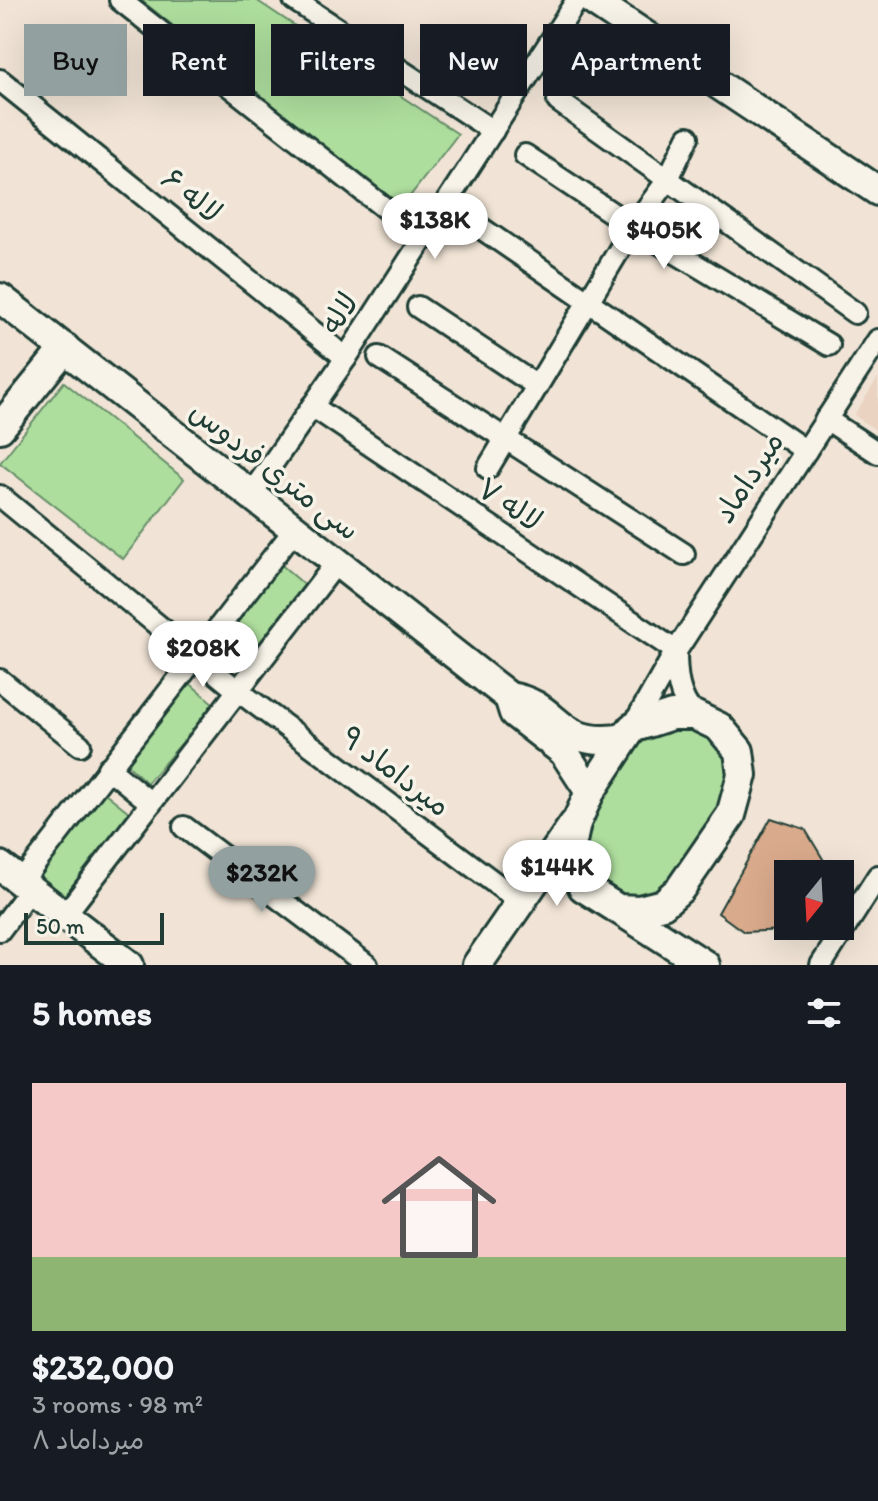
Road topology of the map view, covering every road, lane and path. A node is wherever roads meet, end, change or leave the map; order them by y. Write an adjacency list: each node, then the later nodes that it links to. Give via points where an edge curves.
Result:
1 (120, 0): 14 (street)
2 (294, 0): 7 (street)
3 (577, 0): 7 (street, لاله)
4 (592, 0): 11 (street)
5 (0, 81): 23 (street, لاله ۶)
6 (558, 101): 10 (street)
7 (493, 131): 14 (street, لاله)
8 (688, 137): 10 (street)
9 (525, 155): 13 (street)
10 (667, 181): 13 (street); 18 (street)
11 (878, 191)
12 (478, 226): 16 (street)
13 (633, 227): 16 (street); 20 (street)
14 (424, 239): 23 (street, لاله)
15 (0, 298): 21 (street, سی متری فردوس)
16 (589, 301): 24 (street); 29 (street)
17 (418, 307): 24 (street)
18 (855, 313)
19 (878, 340): 26 (street, میرداماد)
20 (829, 345)
21 (65, 348): 27 (street); 32 (street, سی متری فردوس)
22 (379, 357): 28 (street)
23 (346, 358): 25 (street, لاله)
24 (537, 386): 28 (street)
25 (312, 406): 32 (street, لاله); 37 (street, لاله ۷)
26 (826, 419): 29 (street, میرداماد); 30 (street)
27 (0, 428)
28 (506, 436): 31 (street); 35 (street)
29 (806, 451): 37 (street, میرداماد)
30 (878, 453)
31 (488, 468)
32 (251, 494): 34 (street, سی متری فردوس)
33 (0, 496): 38 (street, میرداماد ۹)
34 (295, 529): 36 (street, سی متری فردوس); 38 (street)
35 (684, 554)
36 (337, 562): 40 (street); 41 (street, سی متری فردوس)
37 (676, 651): 42 (street, via 683,702); 43 (street, میرداماد)
38 (196, 655): 40 (street, میرداماد ۹); 45 (street)
39 (0, 680): 44 (street)
40 (237, 690): 47 (street); 53 (street, میرداماد ۹)
41 (509, 697): 43 (street, via 523,699 578,739 600,743); 46 (street, via 514,713 564,752)
42 (694, 715): 43 (street, via 672,715); 54 (street, via 719,727 739,751 742,775 731,815)
43 (629, 733): 46 (street)
44 (80, 745)
45 (108, 768): 47 (street); 51 (street)
46 (590, 792): 48 (street)
47 (151, 803): 56 (street)
48 (576, 823): 52 (street, via 570,851); 53 (street)
49 (184, 827): 60 (street)
50 (878, 876): 62 (street)
51 (17, 879): 56 (street); 57 (street)
52 (583, 887): 53 (street, via 553,881); 55 (street)
53 (524, 894): 61 (street)
54 (674, 894): 55 (street, via 663,904); 58 (street, via 677,922)
55 (618, 909): 58 (street)
56 (64, 916): 59 (street)
57 (0, 930)
58 (698, 960)
59 (129, 965)
60 (367, 965)
61 (477, 965)
62 (821, 965)

